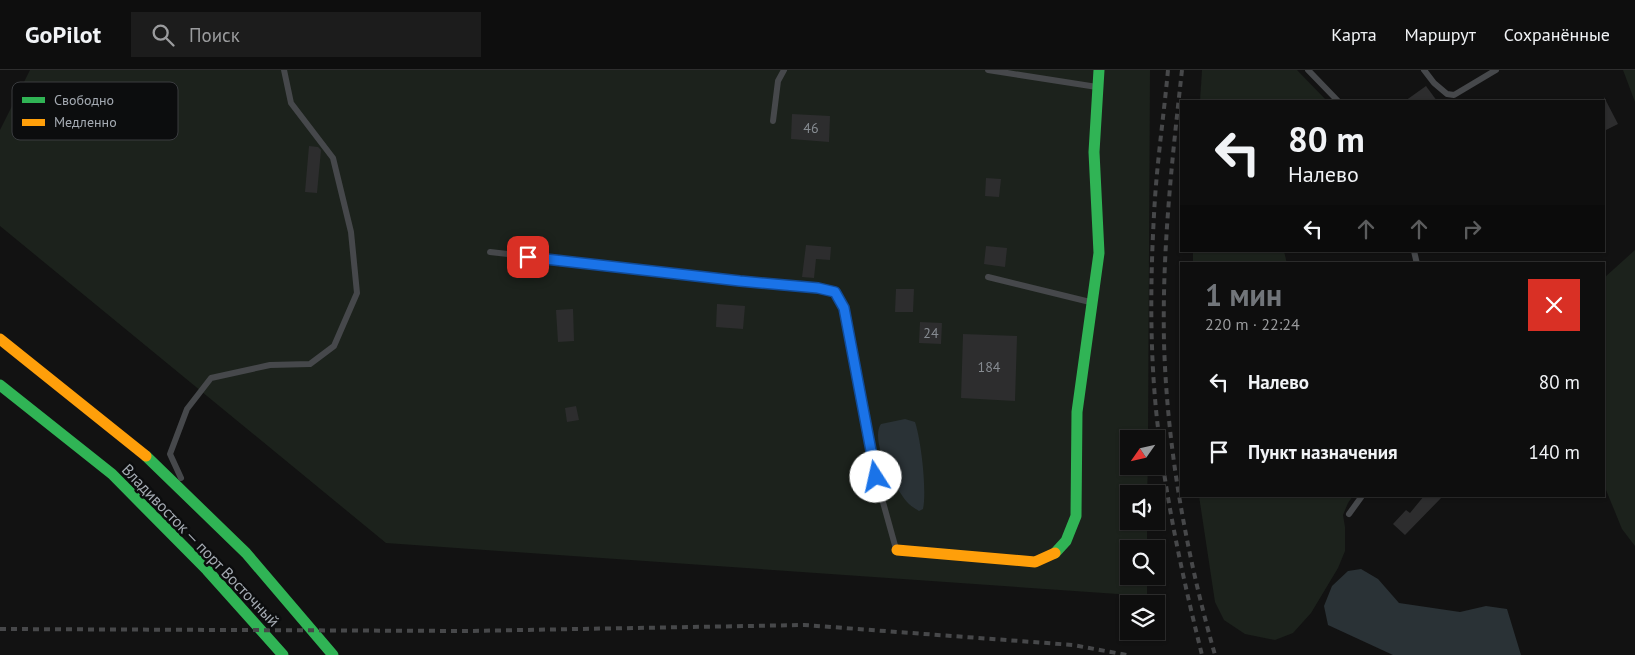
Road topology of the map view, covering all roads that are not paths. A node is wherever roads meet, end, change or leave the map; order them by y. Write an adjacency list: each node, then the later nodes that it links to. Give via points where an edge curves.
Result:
1 (284, 70): 17 (lane, via 291,103 333,158 350,232 357,293 334,346 310,364 270,365 211,378 187,409 170,454)
2 (784, 70): 10 (lane, via 778,81)
3 (988, 70): 8 (lane)
4 (1100, 70): 8 (main road)
5 (1308, 70): 9 (lane)
6 (1424, 70): 7 (lane, via 1447,94 1454,95)
7 (1496, 70)
8 (1098, 87): 13 (main road, via 1094,152 1099,253)
9 (1337, 100)
10 (773, 120)
11 (490, 252): 19 (lane, via 835,292 844,308 876,477)
12 (988, 277): 13 (lane)
13 (1091, 302): 19 (main road, via 1077,412 1076,516 1066,541 1054,554 1035,562)
14 (0, 339): 17 (main road, Владивосток — порт Восточный, via 149,458)
15 (0, 385): 20 (main road, Владивосток — порт Восточный, via 112,474 207,570)
16 (1361, 497): 18 (lane)
17 (193, 501): 21 (main road, Владивосток — порт Восточный, via 246,553)
18 (1349, 514)
19 (897, 550)
20 (283, 655)
21 (333, 655)

